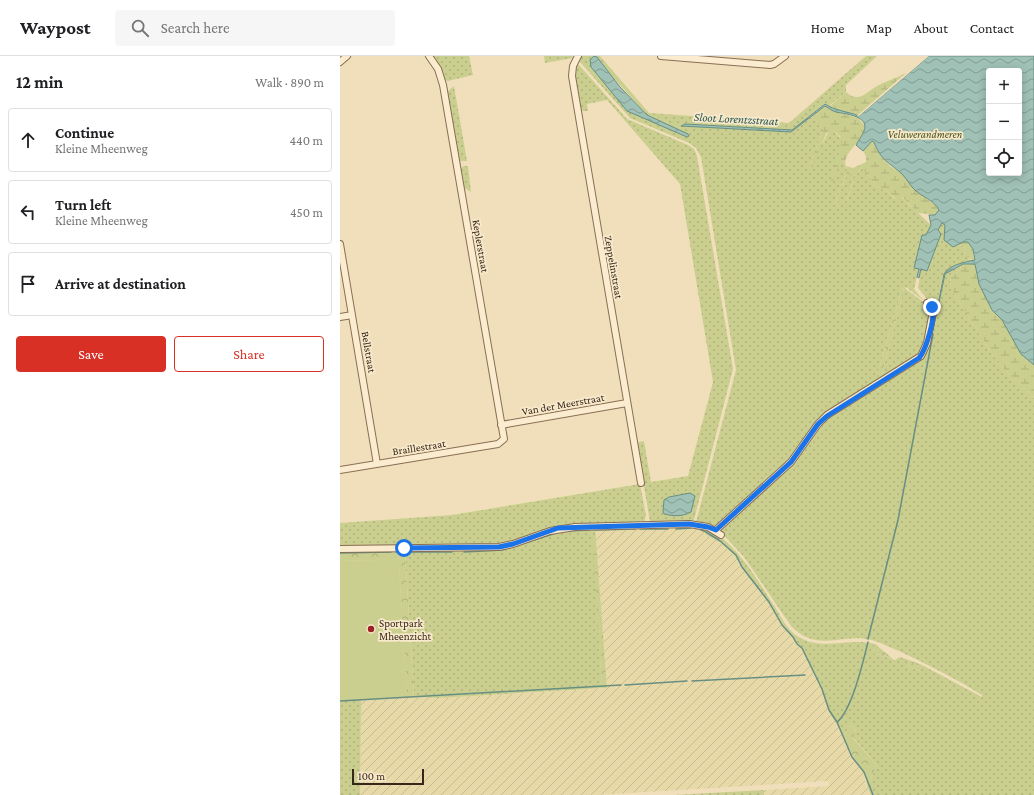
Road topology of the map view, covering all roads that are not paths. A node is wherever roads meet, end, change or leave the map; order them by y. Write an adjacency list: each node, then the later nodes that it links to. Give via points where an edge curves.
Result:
1 (347, 56): 6 (street)
2 (429, 56): 12 (street, Keplerstraat, via 438,69 443,86)
3 (578, 56): 11 (street, Zeppelinstraat, via 572,76)
4 (661, 56): 5 (street, via 770,65)
5 (785, 56)
6 (340, 62)
7 (340, 244): 9 (street, Bellstraat)
8 (927, 303): 17 (street, via 933,312 925,349 919,358 827,416 818,424 791,462)
9 (352, 315): 10 (street); 14 (street, Bellstraat)
10 (340, 317)
11 (627, 403): 12 (street, Van der Meerstraat); 16 (street, Zeppelinstraat)
12 (501, 424): 13 (street, Keplerstraat, via 504,439)
13 (502, 443): 14 (street, Braillestraat)
14 (377, 464): 15 (street, Braillestraat)
15 (340, 470)
16 (641, 483)
17 (716, 530): 18 (street); 19 (street, via 689,524 576,527 550,530 499,547)
18 (721, 535)
19 (340, 549)

